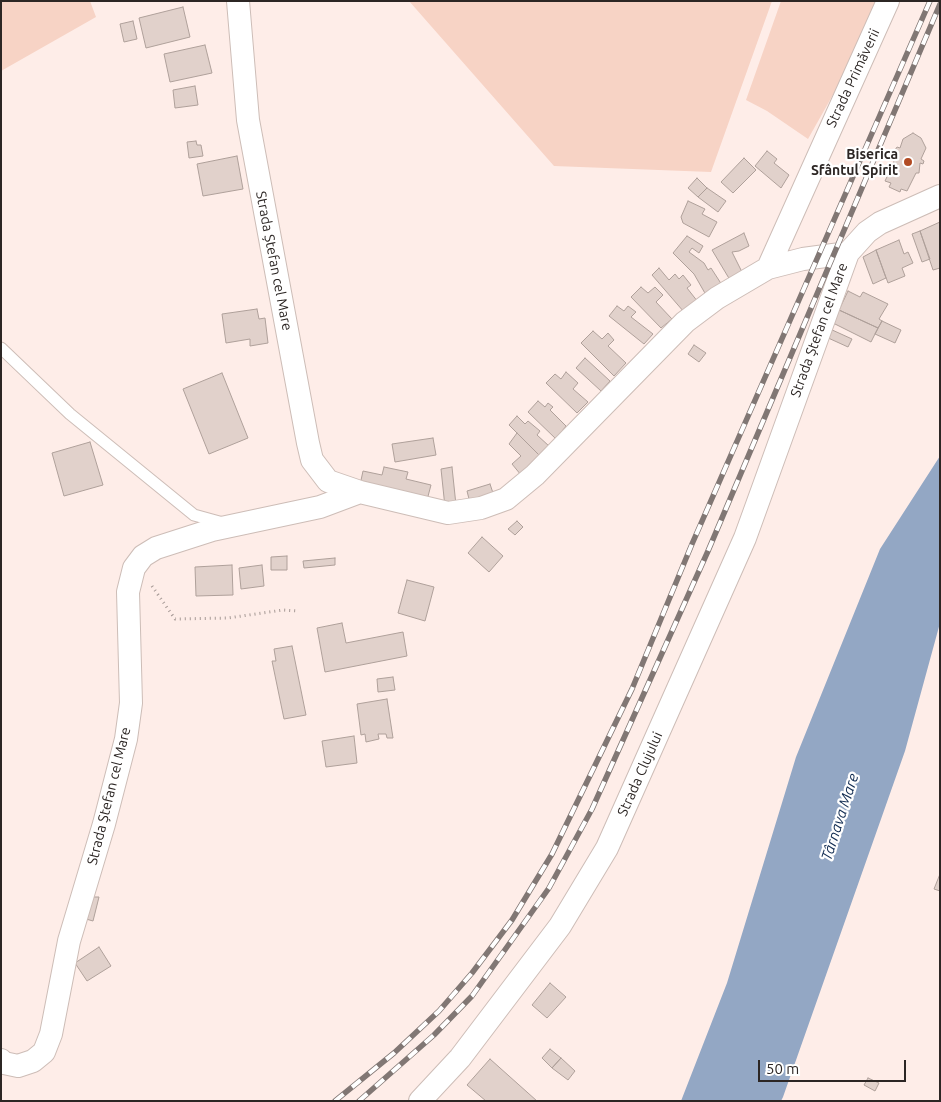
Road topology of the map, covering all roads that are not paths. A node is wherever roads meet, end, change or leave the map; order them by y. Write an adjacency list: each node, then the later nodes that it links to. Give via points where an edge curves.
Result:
1 (238, 1): 8 (street, Strada Ștefan cel Mare, via 248,120 312,460 328,481)
2 (888, 1): 5 (street, Strada Primăverii)
3 (940, 196): 4 (street, Strada Ștefan cel Mare, via 880,223)
4 (848, 253): 5 (street, Strada Ștefan cel Mare); 7 (street, Strada Ștefan cel Mare)
5 (768, 268): 8 (street, Strada Ștefan cel Mare, via 717,298 685,322 535,475 506,499 481,508 448,513)
6 (1, 348): 9 (lane, Strada Ștefan cel Mare, via 70,414 194,515)
7 (790, 407): 11 (street, Strada Clujului, via 745,538 607,848 549,941 460,1058)
8 (360, 492): 9 (street, Strada Ștefan cel Mare, via 320,507)
9 (235, 526): 10 (street, Strada Ștefan cel Mare, via 156,548 143,556 134,568 128,592 131,703 126,739 68,940 51,1034 44,1052 33,1061 18,1066)
10 (1, 1060)
11 (420, 1101)

